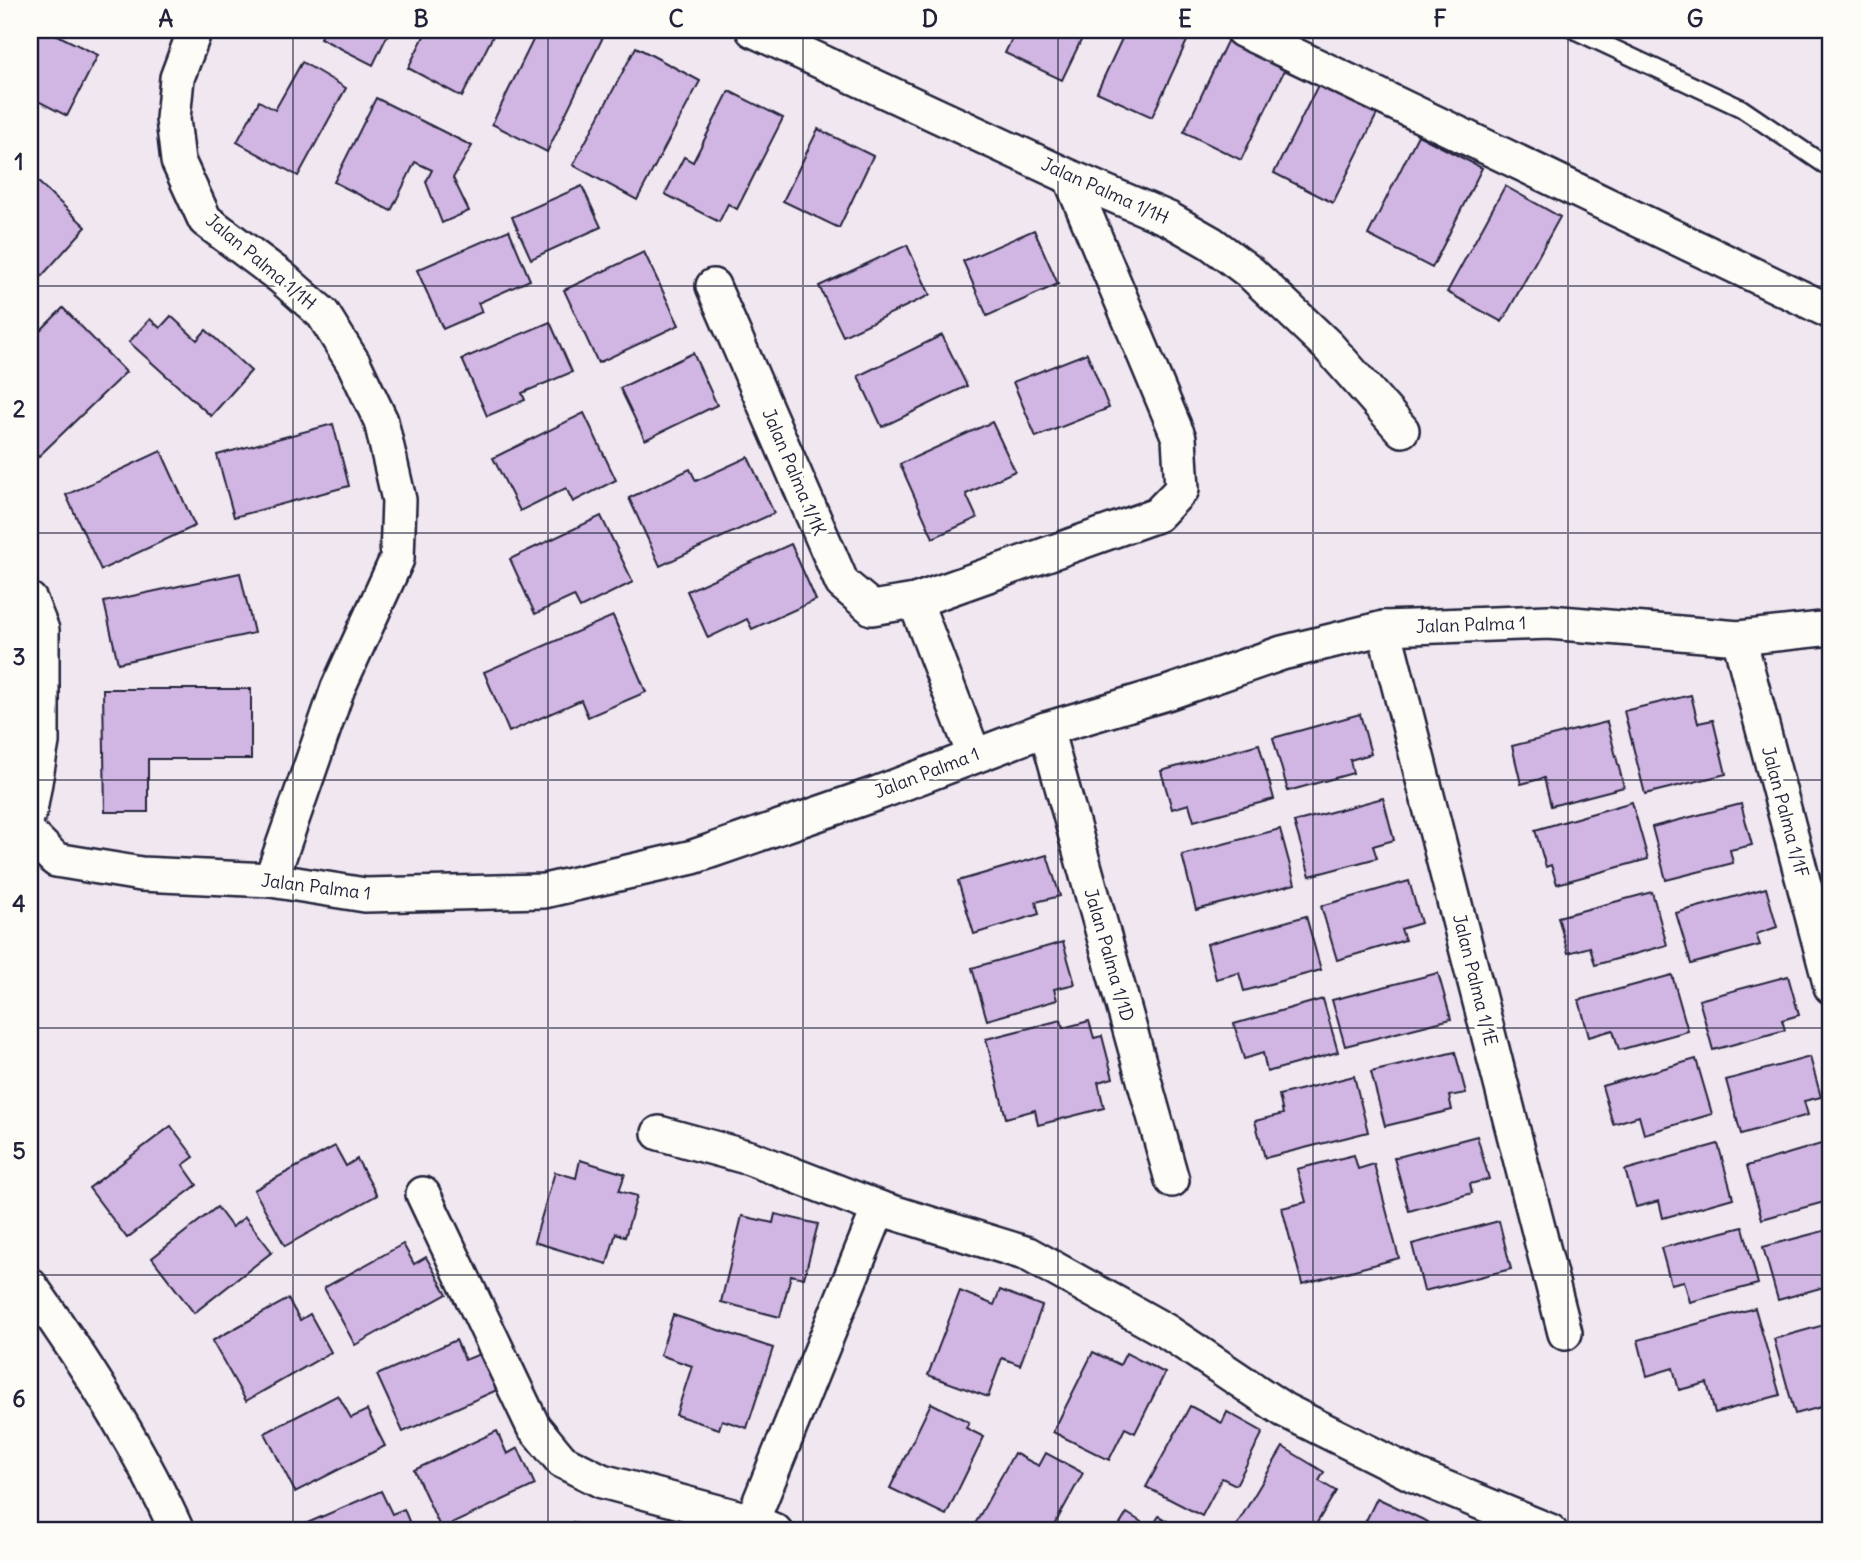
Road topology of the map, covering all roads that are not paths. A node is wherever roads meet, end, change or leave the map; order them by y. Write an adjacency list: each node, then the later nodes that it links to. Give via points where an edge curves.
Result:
1 (195, 30): 19 (street, Jalan Palma 1/1H, via 177,78 173,119 178,161 205,220 323,314 381,421 399,500 397,559 338,688)
2 (753, 30): 6 (street, Jalan Palma 1/1H)
3 (1242, 30): 8 (street)
4 (1574, 30): 5 (lane, via 1741,108)
5 (1831, 169)
6 (1070, 177): 9 (street, Jalan Palma 1/1H, via 1169,219 1211,243 1328,346); 11 (street, Jalan Palma 1/1K, via 1179,438 1182,489 1157,515)
7 (713, 286): 11 (street, Jalan Palma 1/1K, via 842,583 872,608)
8 (1831, 312)
9 (1402, 430)
10 (30, 600): 17 (street, via 42,630 42,742)
11 (915, 601): 16 (street)
12 (1384, 628): 14 (street, Jalan Palma 1, via 1549,622); 15 (street, Jalan Palma 1, via 1282,653); 26 (street, Jalan Palma 1/1E)
13 (1831, 628): 14 (street, Jalan Palma 1)
14 (1739, 638): 20 (street, Jalan Palma 1/1F)
15 (1046, 729): 16 (street, Jalan Palma 1); 22 (street, Jalan Palma 1/1D)
16 (974, 755): 19 (street, Jalan Palma 1, via 693,857 544,891 365,895)
17 (30, 811)
18 (30, 834): 19 (street, Jalan Palma 1, via 56,860 141,874)
19 (271, 880)
20 (1831, 987)
21 (659, 1133): 24 (street, via 750,1158)
22 (1172, 1180)
23 (423, 1194): 27 (street, via 533,1426 562,1461 602,1481)
24 (878, 1208): 27 (street); 29 (street, via 1028,1254 1166,1331 1284,1410 1414,1475)
25 (30, 1284): 28 (street, via 116,1415)
26 (1565, 1333)
27 (763, 1526)
28 (177, 1531)
29 (1550, 1531)

